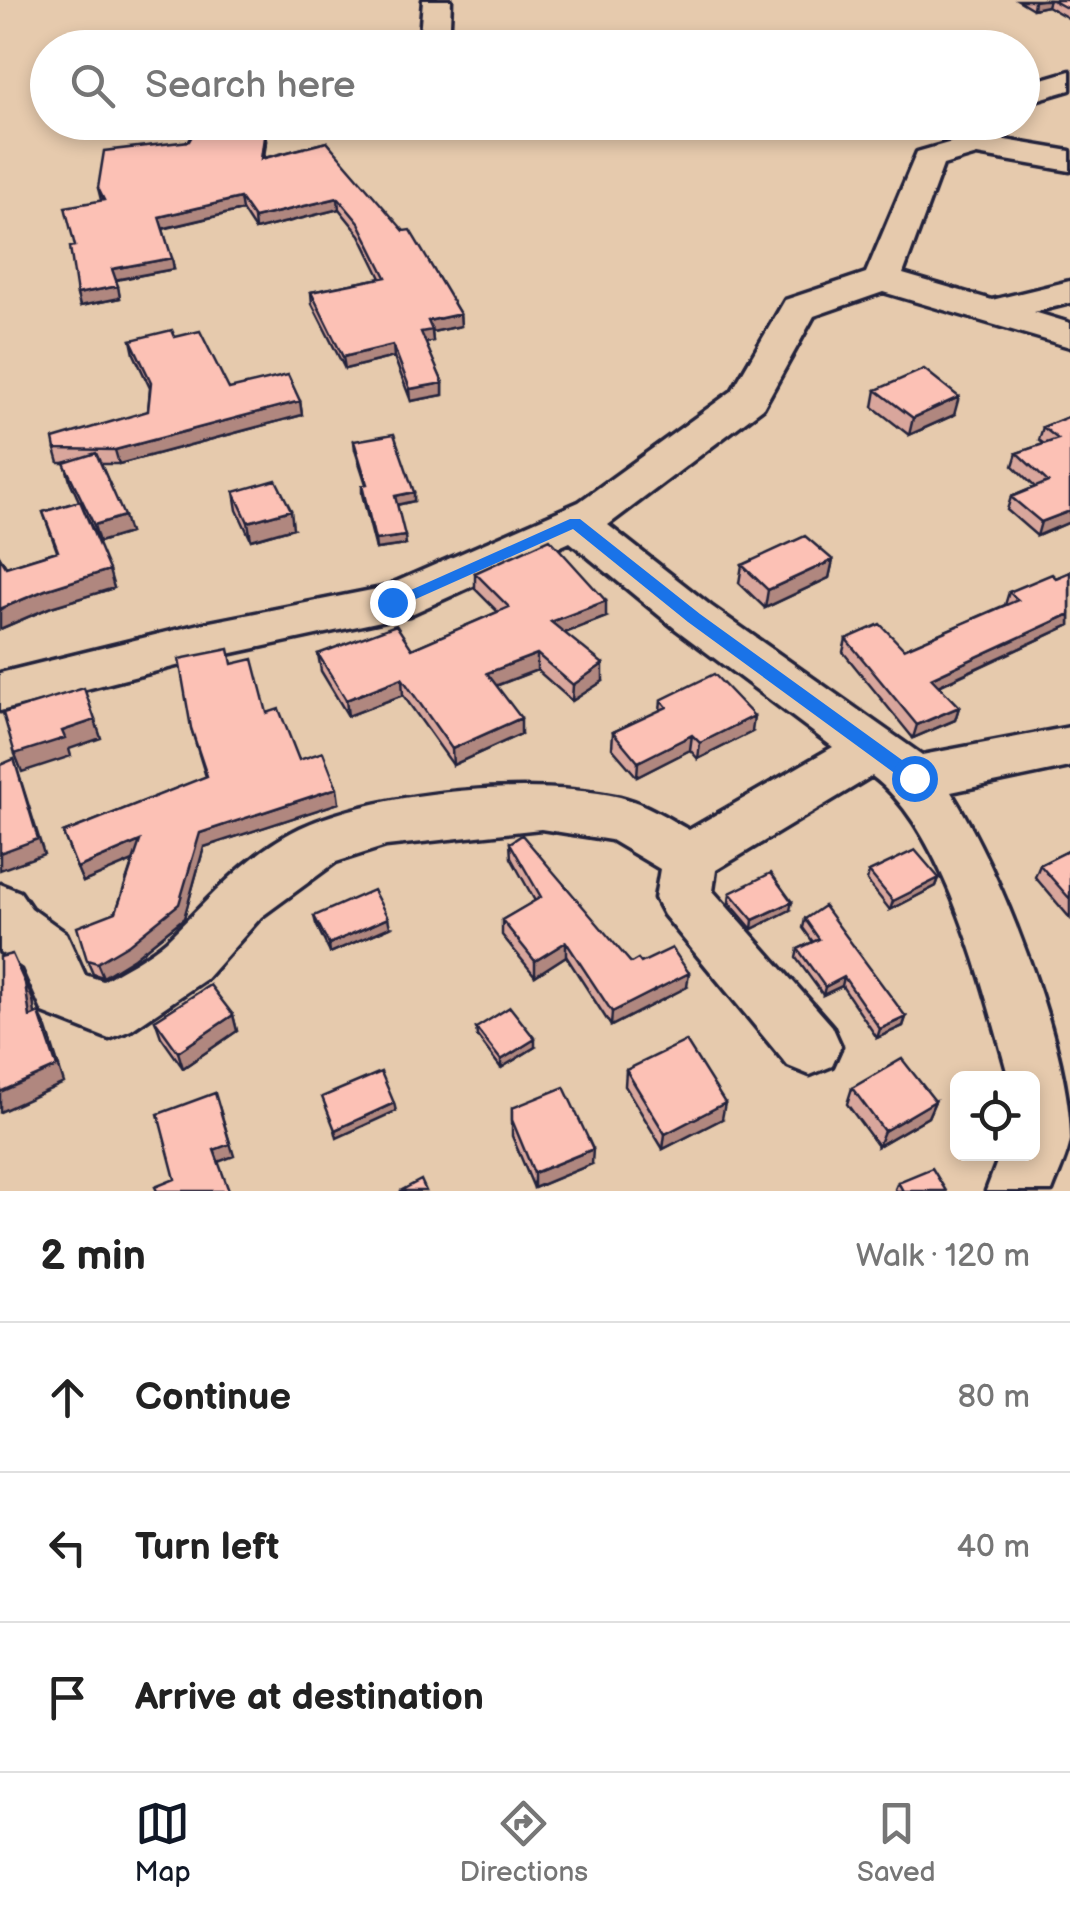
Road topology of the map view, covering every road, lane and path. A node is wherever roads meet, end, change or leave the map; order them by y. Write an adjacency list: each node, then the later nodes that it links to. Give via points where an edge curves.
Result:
1 (437, 0): 2 (street)
2 (435, 30)
3 (1070, 80): 4 (street)
4 (1040, 89)
5 (966, 140): 8 (street, via 929,160)
6 (997, 140): 7 (street)
7 (1070, 162)
8 (882, 280): 10 (street); 12 (street, via 799,308 748,398 595,514)
9 (1070, 292): 10 (street)
10 (998, 310): 11 (street)
11 (1070, 335)
12 (575, 522): 13 (street, via 392,602); 15 (street)
13 (0, 692)
14 (1070, 747): 15 (street)
15 (894, 764): 16 (street); 19 (street, via 961,856 1007,965 1049,1108)
16 (689, 858): 17 (street, via 622,820 541,808 386,824 318,845 241,900 185,960 109,1011 64,994 45,951 10,926); 18 (street, via 684,898)
17 (0, 910)
18 (810, 1046)
19 (1019, 1191)

